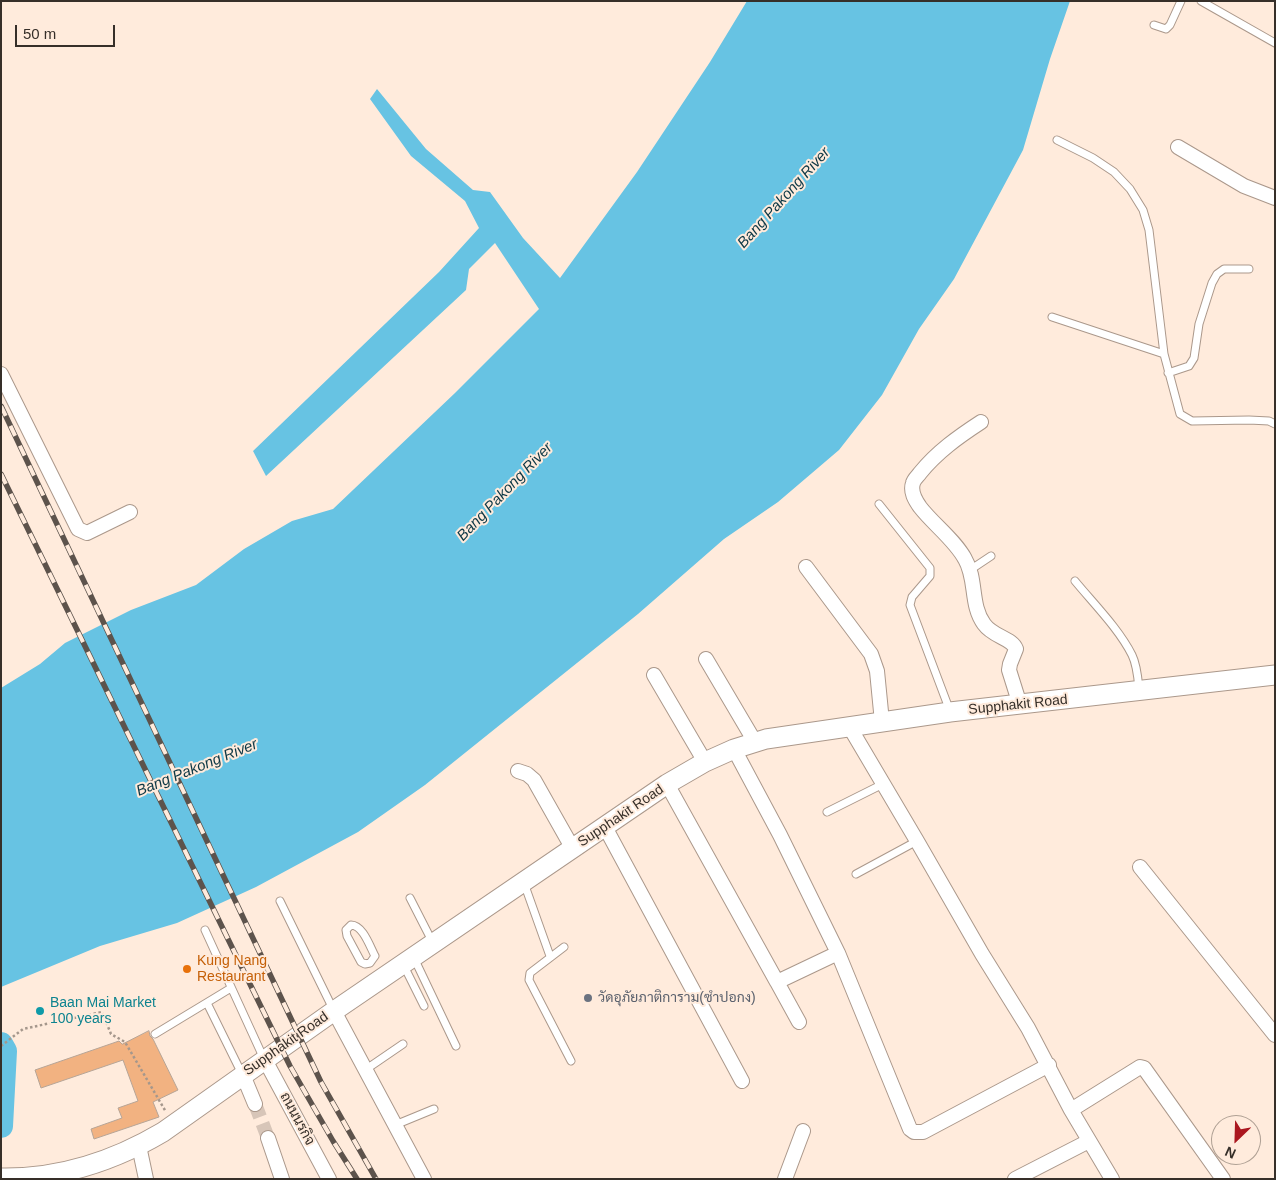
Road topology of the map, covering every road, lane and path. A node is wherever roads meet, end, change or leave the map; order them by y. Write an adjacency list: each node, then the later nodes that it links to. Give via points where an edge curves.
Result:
1 (1181, 1): 3 (lane, via 1166,29)
2 (1201, 1): 4 (lane)
3 (1154, 25)
4 (1275, 43)
5 (1057, 140): 10 (lane, via 1114,172 1143,210 1149,230)
6 (1178, 147): 7 (street, via 1244,186)
7 (1275, 198)
8 (1249, 269): 11 (lane, via 1224,269 1217,274 1199,324 1194,358 1189,366)
9 (1052, 317): 10 (lane)
10 (1164, 354): 11 (lane)
11 (1168, 373): 14 (lane, via 1180,414 1192,421 1249,420)
12 (1, 374): 16 (street, via 78,529 86,533)
13 (981, 422): 19 (street, via 930,460 914,482 912,493 919,506 964,556)
14 (1275, 424)
15 (879, 504): 26 (lane, via 930,568 930,576 912,597 910,605)
16 (130, 512)
17 (991, 556): 19 (lane)
18 (806, 567): 27 (street, via 871,654 877,671)
19 (970, 570): 25 (street, via 977,608 984,624 999,637 1015,644 1009,670)
20 (1076, 581): 24 (lane, via 1132,655)
21 (706, 659): 29 (street)
22 (654, 675): 31 (street)
23 (1275, 675): 24 (main road, Supphakit Road)
24 (1140, 692): 25 (main road, Supphakit Road)
25 (1020, 705): 26 (main road, Supphakit Road)
26 (950, 712): 27 (main road, Supphakit Road)
27 (882, 722): 28 (main road, Supphakit Road)
28 (849, 726): 29 (main road, Supphakit Road); 34 (street)
29 (755, 742): 30 (main road, Supphakit Road)
30 (734, 749): 31 (main road, Supphakit Road); 47 (street)
31 (704, 762): 33 (main road, Supphakit Road)
32 (518, 771): 38 (street, via 534,780)
33 (668, 784): 36 (main road, Supphakit Road); 52 (street)
34 (883, 784): 35 (lane); 37 (street)
35 (827, 812)
36 (604, 827): 38 (main road, Supphakit Road); 68 (street)
37 (917, 840): 40 (lane); 65 (street)
38 (573, 849): 41 (main road, Supphakit Road)
39 (1140, 867): 59 (street)
40 (856, 874)
41 (529, 896): 45 (main road, Supphakit Road); 48 (lane)
42 (410, 898): 45 (lane)
43 (280, 901): 56 (lane)
44 (205, 930): 53 (lane)
45 (434, 943): 49 (main road, Supphakit Road)
46 (564, 947): 48 (lane)
47 (838, 953): 52 (street); 65 (street, via 910,1129 914,1132 923,1132)
48 (550, 956): 64 (lane, via 530,972 529,980)
49 (408, 960): 51 (main road, Supphakit Road); 55 (lane); 62 (lane)
50 (370, 964): 50 (lane, via 375,956 360,929 351,925 346,930 347,936 361,962); 51 (lane)
51 (378, 981): 56 (main road, Supphakit Road)
52 (777, 982): 57 (street)
53 (231, 988): 54 (lane); 63 (lane)
54 (207, 1002): 58 (lane); 67 (lane)
55 (424, 1006)
56 (334, 1011): 63 (main road, Supphakit Road); 66 (street)
57 (799, 1022)
58 (155, 1034)
59 (1275, 1035)
60 (403, 1044): 66 (lane)
61 (1, 1046): 72 (path, via 23,1029 102,1012 111,1034 126,1042)
62 (456, 1046)
63 (265, 1060): 67 (main road, Supphakit Road); 81 (street, ถนนนรกิจ)
64 (571, 1061)
65 (1049, 1065): 71 (street)
66 (365, 1070): 73 (street)
67 (243, 1075): 69 (street); 72 (main road, Supphakit Road)
68 (742, 1081)
69 (255, 1104)
70 (434, 1109): 73 (lane)
71 (1071, 1110): 76 (street); 86 (street, via 1140,1067 1144,1068)
72 (173, 1124): 77 (main road, Supphakit Road)
73 (395, 1125): 82 (street)
74 (802, 1131): 83 (street)
75 (268, 1138): 80 (street)
76 (1089, 1141): 84 (street); 85 (street)
77 (139, 1146): 78 (main road, Supphakit Road, via 100,1162 49,1175); 79 (street)
78 (1, 1178)
79 (146, 1179)
80 (282, 1179)
81 (329, 1179)
82 (424, 1179)
83 (785, 1179)
84 (1015, 1179)
85 (1112, 1179)
86 (1223, 1179)

